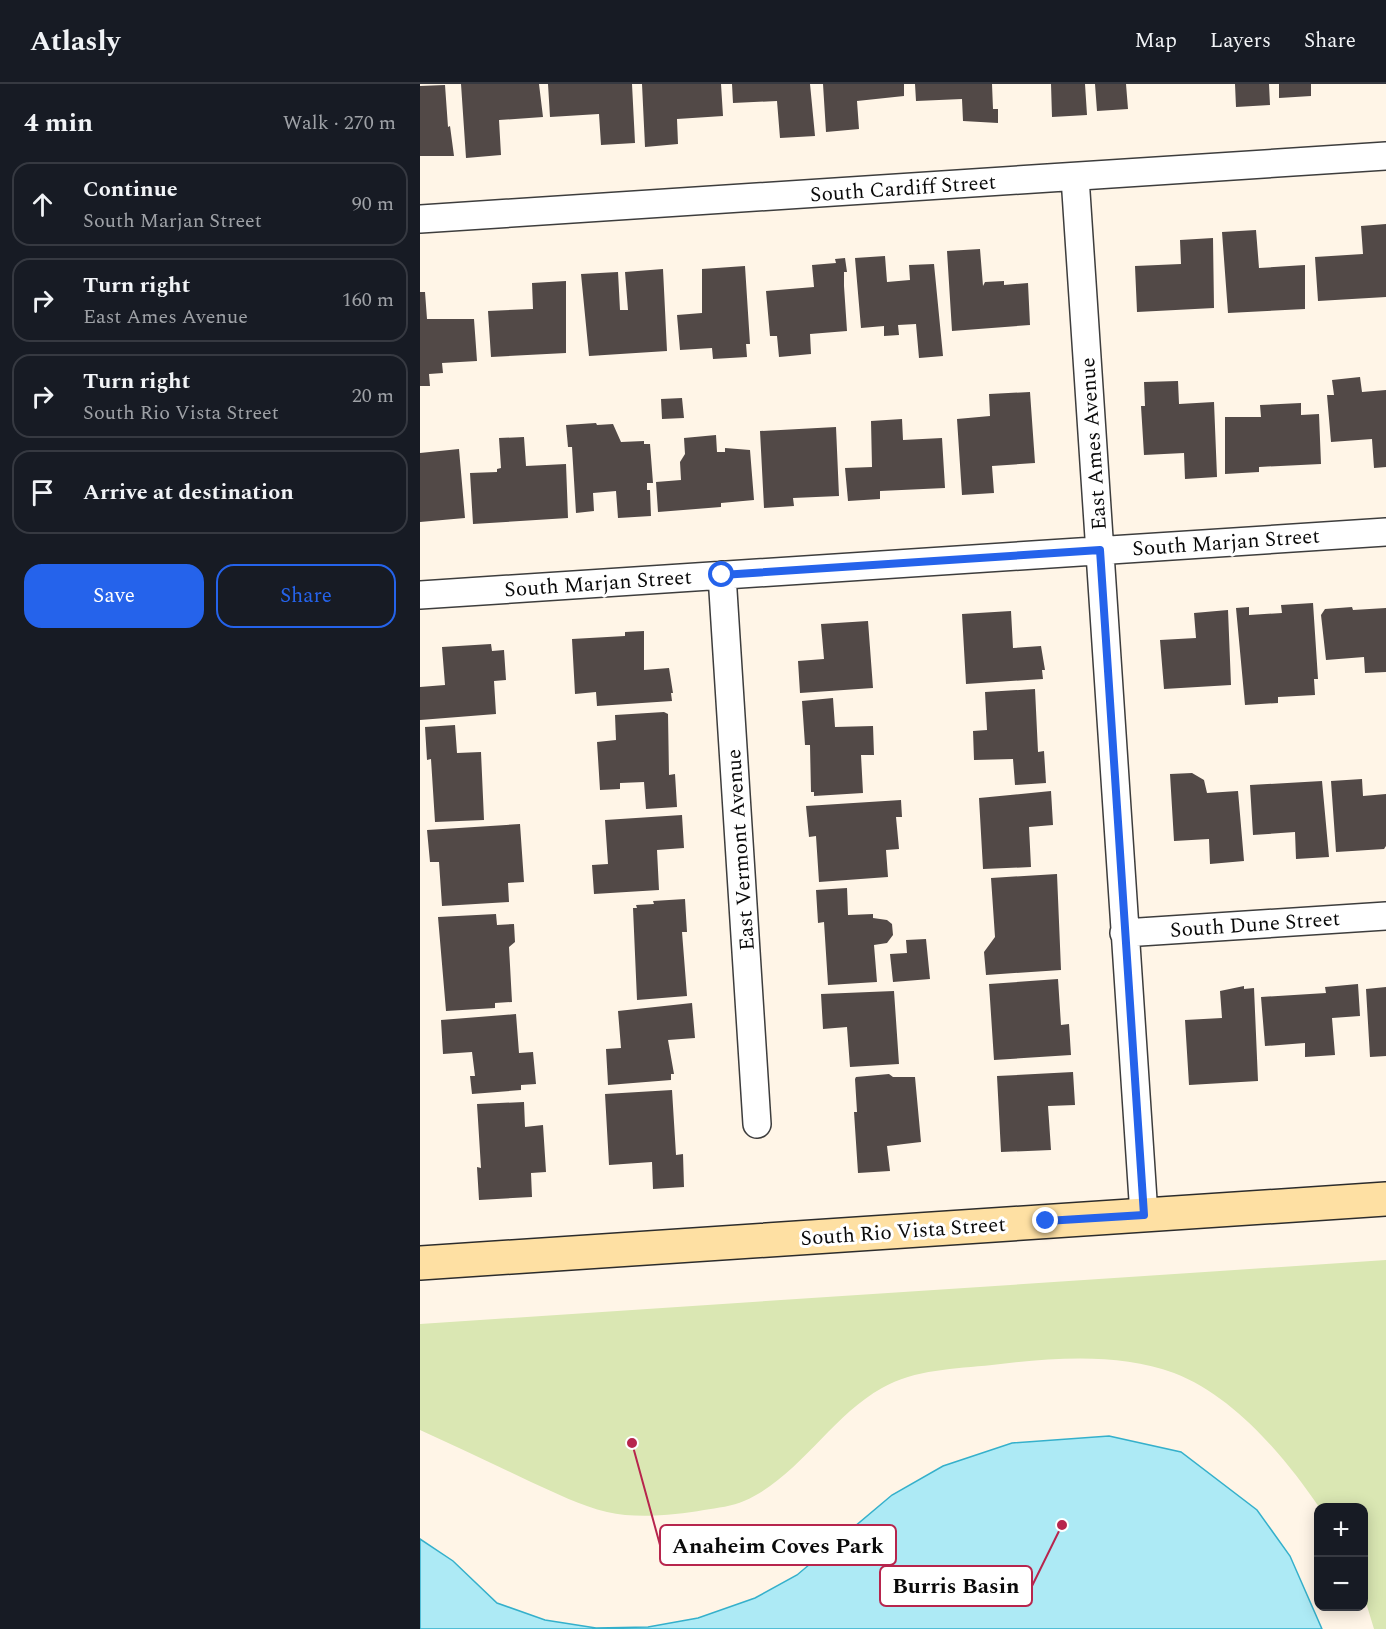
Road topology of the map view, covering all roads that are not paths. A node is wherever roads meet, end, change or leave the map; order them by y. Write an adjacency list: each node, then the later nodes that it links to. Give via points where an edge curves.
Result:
1 (1386, 156): 2 (street, South Cardiff Street)
2 (1075, 177): 3 (street, South Cardiff Street); 5 (street, East Ames Avenue)
3 (420, 219)
4 (1386, 532): 5 (street, South Marjan Street)
5 (1100, 550): 6 (street, South Marjan Street); 9 (street, East Ames Avenue)
6 (722, 575): 7 (street, South Marjan Street); 10 (street, East Vermont Avenue)
7 (420, 595)
8 (1386, 916): 9 (street, South Dune Street)
9 (1124, 933): 12 (street, East Ames Avenue)
10 (758, 1124)
11 (1386, 1199): 12 (street, South Rio Vista Street)
12 (1144, 1215): 13 (street, South Rio Vista Street)
13 (420, 1263)

